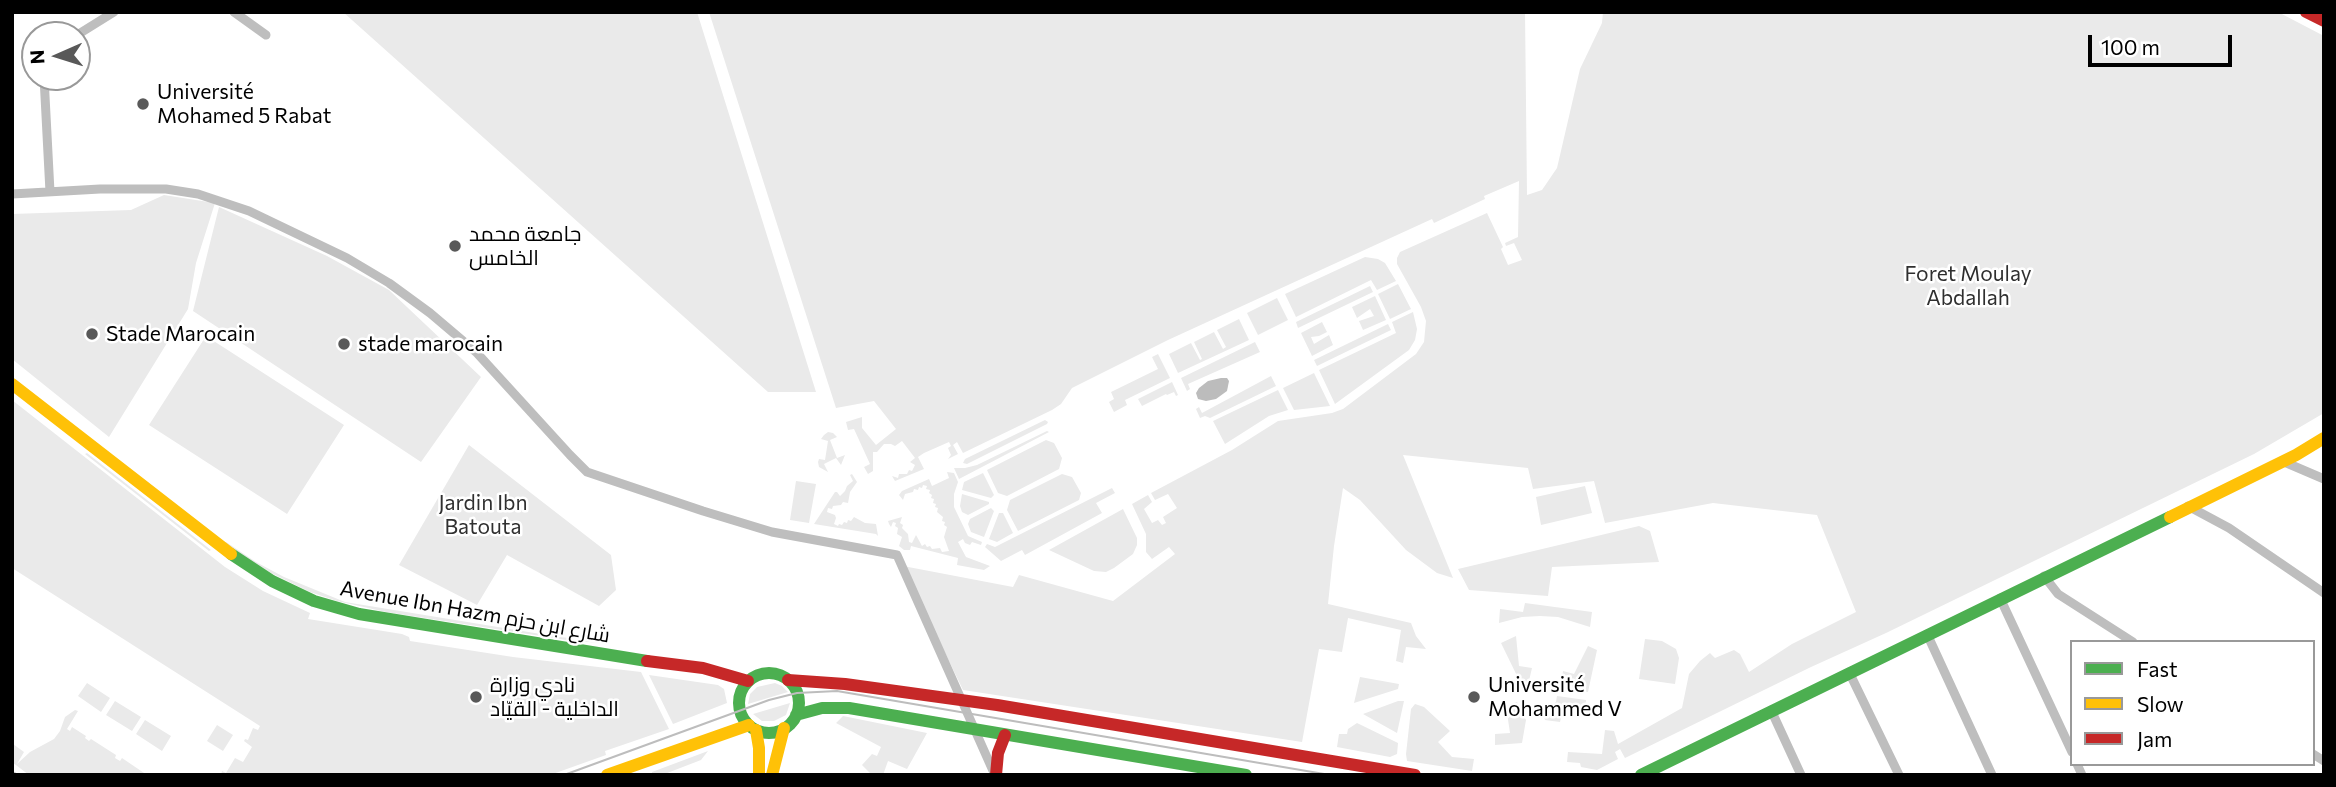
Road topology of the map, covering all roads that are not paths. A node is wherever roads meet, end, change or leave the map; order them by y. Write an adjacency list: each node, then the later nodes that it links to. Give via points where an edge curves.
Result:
1 (114, 12): 5 (street)
2 (234, 12): 6 (street)
3 (2306, 12): 4 (main road)
4 (2324, 21)
5 (91, 27)
6 (266, 35)
7 (45, 91): 8 (street)
8 (50, 192): 9 (street); 23 (street, via 166,189 249,211 346,258 430,313 476,352 587,471 772,532 897,555)
9 (12, 194)
10 (12, 384): 22 (main road, Avenue Ibn Hazm شارع ابن حزم, via 218,546 271,582 314,601 372,616 711,669)
11 (2324, 438): 12 (main road)
12 (2282, 461): 13 (street); 14 (main road)
13 (2324, 479)
14 (2188, 506): 15 (main road); 16 (street, via 2252,542)
15 (2044, 576): 17 (main road); 19 (street, via 2058,594)
16 (2324, 593)
17 (2000, 598): 18 (main road); 30 (street)
18 (1927, 634): 20 (main road); 41 (street)
19 (2130, 640)
20 (1849, 672): 24 (main road); 40 (street)
21 (788, 680): 22 (main road, via 765,673); 23 (main road); 25 (main road, via 797,693)
22 (748, 681): 26 (main road, via 739,703 741,715)
23 (961, 701): 28 (street); 37 (main road)
24 (1771, 710): 38 (main road); 39 (street)
25 (796, 715): 27 (main road); 28 (main road, via 822,708 849,708)
26 (753, 727): 27 (main road, via 772,732); 32 (main road); 33 (main road)
27 (784, 728): 34 (main road)
28 (974, 730): 29 (main road); 35 (street)
29 (1005, 735): 31 (main road); 35 (main road)
30 (2070, 748)
31 (1175, 769): 36 (main road)
32 (607, 775)
33 (759, 775)
34 (772, 775)
35 (995, 775)
36 (1246, 775)
37 (1415, 775)
38 (1641, 775)
39 (1801, 775)
40 (1899, 775)
41 (1992, 775)

